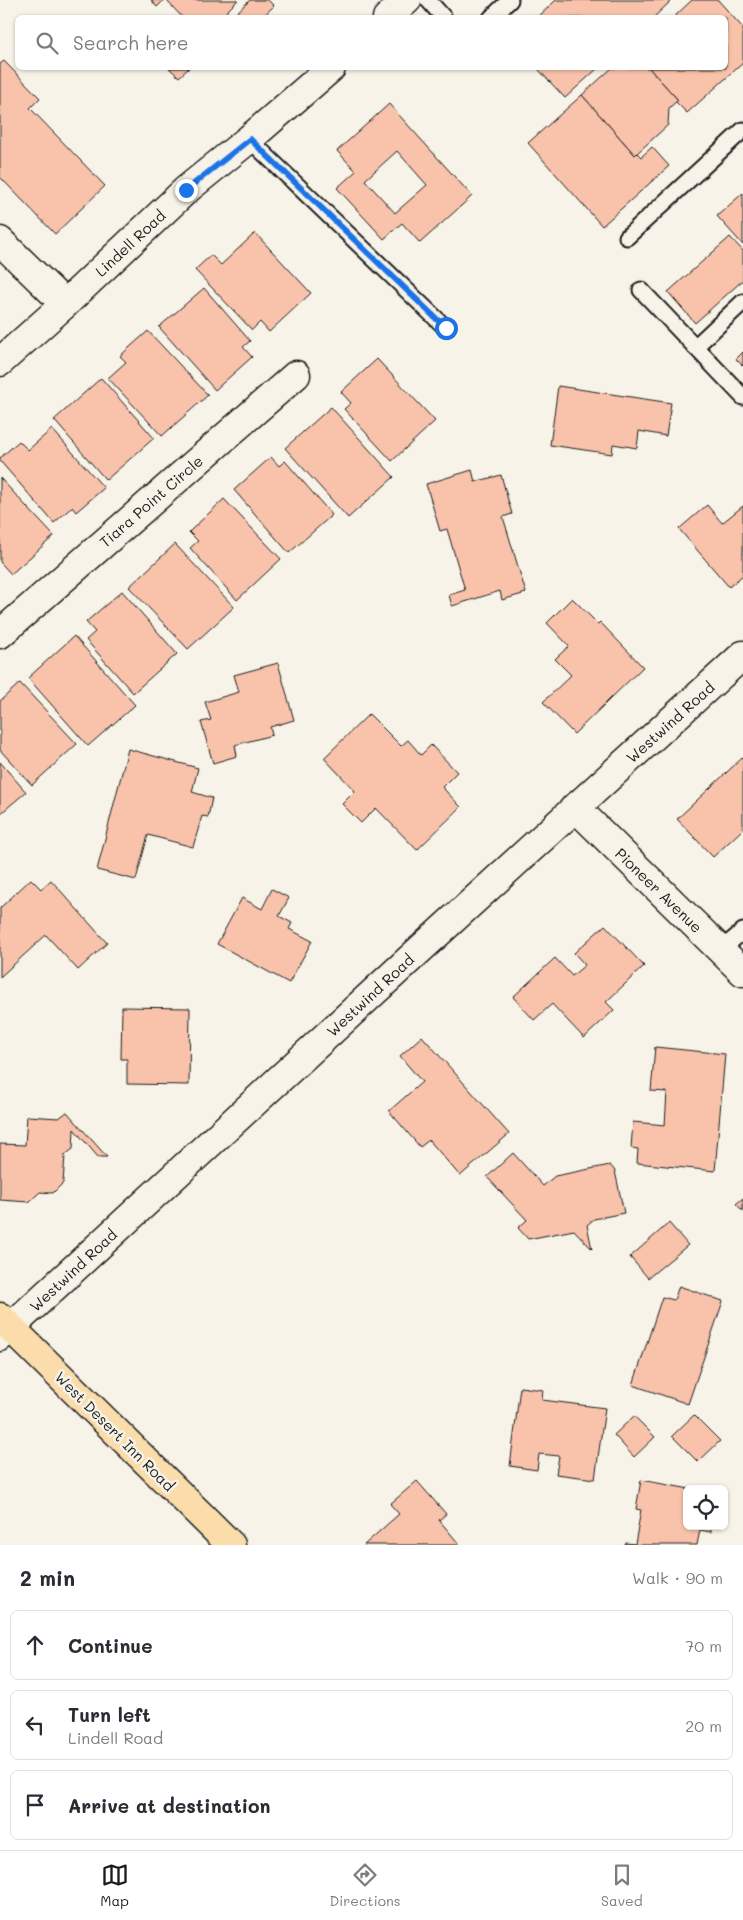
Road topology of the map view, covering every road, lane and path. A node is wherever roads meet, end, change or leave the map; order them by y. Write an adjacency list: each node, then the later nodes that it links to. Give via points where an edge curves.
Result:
1 (407, 0): 4 (street)
2 (428, 0): 5 (lane)
3 (510, 0): 6 (lane)
4 (390, 15)
5 (441, 15)
6 (494, 15)
7 (329, 70): 9 (street, Lindell Road)
8 (743, 130): 10 (lane)
9 (250, 139): 14 (street, Lindell Road, via 186,190); 15 (lane)
10 (627, 236)
11 (0, 241): 14 (street)
12 (641, 290): 16 (lane)
13 (743, 302): 16 (lane)
14 (65, 304): 17 (street, Lindell Road)
15 (446, 328)
16 (695, 346): 19 (lane)
17 (0, 362)
18 (296, 375): 20 (street, Tiara Point Circle)
19 (743, 397)
20 (2, 627)
21 (743, 656): 22 (street, Westwind Road)
22 (575, 807): 24 (street, Pioneer Avenue); 26 (street, Westwind Road)
23 (743, 931): 24 (lane)
24 (721, 950): 25 (street, Pioneer Avenue)
25 (743, 972)
26 (3, 1327): 27 (main road, West Desert Inn Road)
27 (230, 1545)

